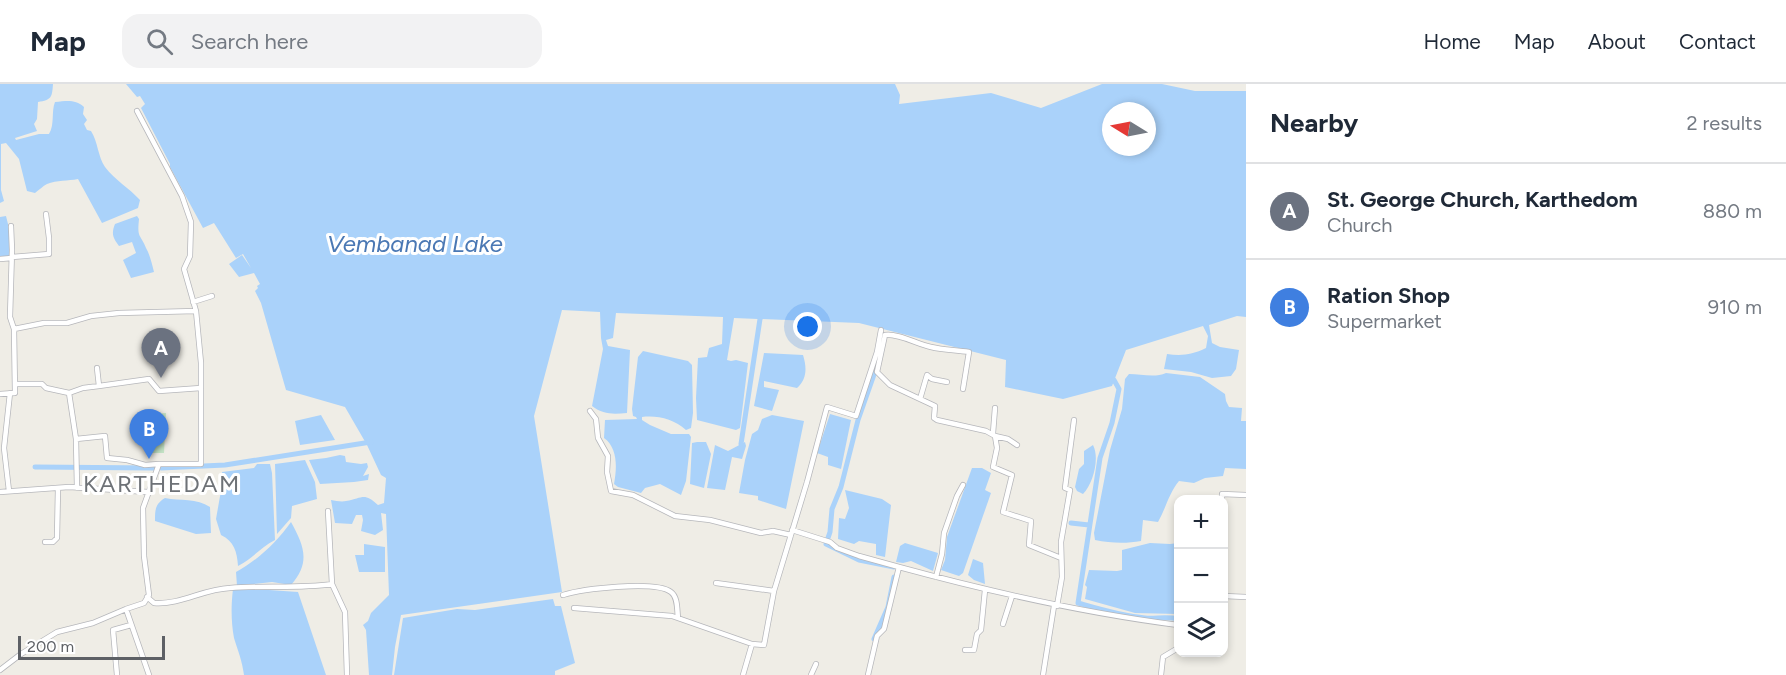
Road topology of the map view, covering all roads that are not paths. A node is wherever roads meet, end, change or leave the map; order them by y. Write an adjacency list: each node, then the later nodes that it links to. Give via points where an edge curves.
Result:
1 (137, 111): 7 (street, via 182,196 191,222 190,256 184,269)
2 (46, 214): 4 (street, via 49,254)
3 (11, 226): 4 (street)
4 (12, 257): 5 (street); 9 (street, via 10,317)
5 (0, 259)
6 (212, 296): 7 (street)
7 (193, 302): 8 (street)
8 (195, 311): 9 (street, via 110,314); 17 (street)
9 (14, 329): 15 (street)
10 (881, 330): 12 (street)
11 (97, 368): 16 (street)
12 (870, 375): 13 (street); 39 (street, via 856,416 827,407)
13 (884, 379): 18 (street, via 878,372 888,334 969,352); 22 (street)
14 (947, 382): 22 (street, via 927,375)
15 (15, 384): 19 (street, via 15,393); 20 (street, via 42,384)
16 (99, 386): 17 (street, via 149,379 159,391); 20 (street)
17 (201, 388): 29 (street, via 201,464)
18 (963, 389)
19 (10, 393): 21 (street); 33 (street, via 4,448)
20 (69, 393): 27 (street)
21 (0, 394)
22 (920, 399): 26 (street, via 935,406 933,416)
23 (995, 408): 26 (street)
24 (590, 411): 39 (street, via 608,456 611,491 633,495 675,516 761,533)
25 (1074, 420): 41 (street)
26 (994, 434): 28 (street); 41 (street, via 997,448 993,467 1012,475 1003,512 1031,521 1029,545)
27 (76, 439): 29 (street, via 105,436 106,459); 32 (street)
28 (1017, 445)
29 (159, 464): 35 (street)
30 (963, 485): 43 (street, via 944,533)
31 (58, 488): 32 (street); 33 (street); 40 (street, via 57,538)
32 (78, 488): 35 (street)
33 (9, 491): 34 (street)
34 (0, 492)
35 (147, 492): 51 (street, via 142,522)
36 (1222, 495): 37 (street)
37 (1246, 495)
38 (328, 511): 45 (street)
39 (791, 533): 42 (street, via 827,541 837,548); 47 (street)
40 (45, 542)
41 (1061, 558): 53 (street)
42 (899, 567): 43 (street); 70 (street)
43 (936, 577): 46 (street)
44 (716, 583): 47 (street)
45 (332, 584): 51 (street, via 229,588 163,604); 67 (street, via 345,612)
46 (985, 590): 49 (street); 61 (street, via 981,630 976,634 974,650)
47 (774, 591): 60 (street, via 764,645)
48 (563, 595): 56 (street, via 637,585 669,590 676,598)
49 (1012, 596): 53 (street); 57 (street)
50 (1228, 596): 52 (street)
51 (147, 597): 55 (street, via 144,603)
52 (1246, 597)
53 (1056, 606): 58 (street); 71 (street)
54 (574, 608): 56 (street)
55 (126, 609): 59 (street); 64 (street, via 57,632)
56 (678, 618): 60 (street)
57 (1003, 624)
58 (1174, 624)
59 (131, 625): 65 (street, via 113,630); 66 (street)
60 (752, 644): 68 (street)
61 (965, 650)
62 (1174, 651): 72 (street, via 1163,657)
63 (816, 664): 69 (street)
64 (0, 670)
65 (117, 675)
66 (148, 675)
67 (347, 675)
68 (743, 675)
69 (811, 675)
70 (868, 675)
71 (1043, 675)
72 (1161, 675)

